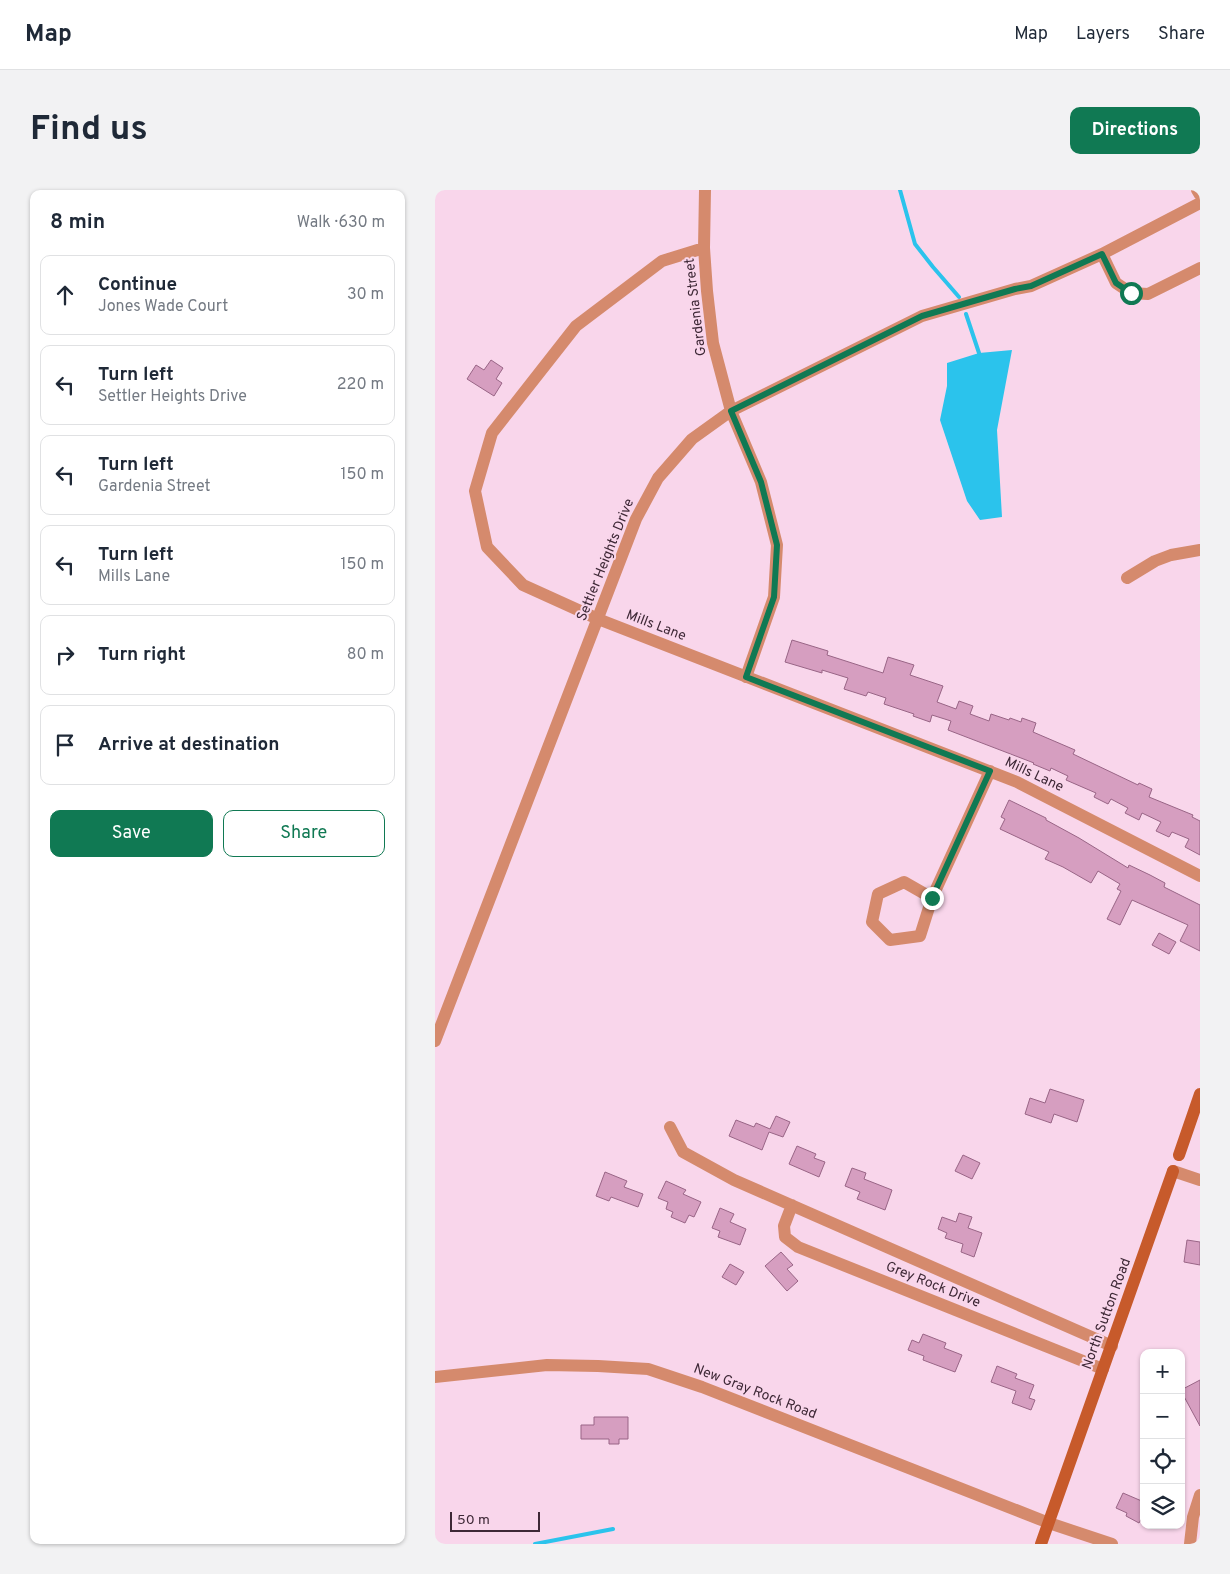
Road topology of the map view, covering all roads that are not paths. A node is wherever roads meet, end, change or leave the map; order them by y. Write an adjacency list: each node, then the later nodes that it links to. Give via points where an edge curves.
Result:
1 (705, 190): 5 (street, Gardenia Street)
2 (1197, 190): 3 (street)
3 (1200, 195)
4 (1200, 203): 6 (street, Settler Heights Drive)
5 (705, 248): 8 (street, Gardenia Street, via 713,344); 11 (street, Mills Lane, via 662,260 576,326 493,433 475,492 487,547 523,585)
6 (1102, 254): 7 (street, via 1116,283 1131,293 1148,294); 8 (street, Settler Heights Drive, via 1031,286 922,316)
7 (1200, 268)
8 (731, 411): 11 (street, Settler Heights Drive, via 692,439 658,478 636,520); 12 (street, Gardenia Street, via 761,482 777,545 774,597)
9 (1200, 550): 10 (street, via 1155,561)
10 (1127, 578)
11 (598, 619): 12 (street, Mills Lane); 16 (street, Settler Heights Drive)
12 (746, 677): 13 (street, Mills Lane)
13 (990, 771): 14 (street, Mills Lane, via 1052,799); 15 (street)
14 (1200, 876)
15 (932, 898): 15 (street, via 904,882 878,894 872,922 890,940 920,936)
16 (435, 1041)
17 (1200, 1094): 19 (main road, North Sutton Road)
18 (670, 1127): 22 (street, Grey Rock Drive, via 683,1152 734,1180)
19 (1179, 1155): 20 (street, North Sutton Road)
20 (1173, 1171): 21 (street); 23 (main road, North Sutton Road)
21 (1200, 1180)
22 (792, 1205): 23 (street, Grey Rock Drive); 24 (street, Grey Rock Drive, via 784,1226 785,1237 798,1247)
23 (1111, 1346): 24 (main road, North Sutton Road)
24 (1103, 1370): 27 (main road, North Sutton Road)
25 (435, 1377): 27 (street, New Gray Rock Road, via 547,1365 648,1369)
26 (1200, 1494): 30 (street)
27 (1049, 1522): 28 (main road, North Sutton Road); 29 (street, New Gray Rock Road)
28 (1041, 1544)
29 (1112, 1544)
30 (1190, 1544)

